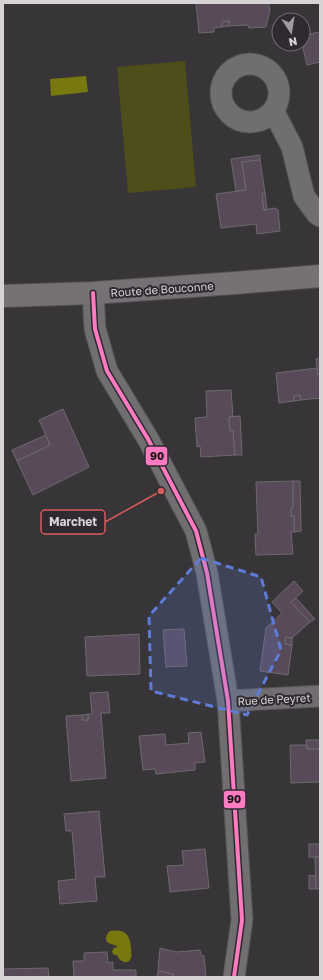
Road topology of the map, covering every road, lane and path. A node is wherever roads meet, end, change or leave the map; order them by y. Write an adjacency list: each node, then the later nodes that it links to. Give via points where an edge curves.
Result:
1 (274, 112): 2 (street, via 292,147 304,196)
2 (320, 216)
3 (320, 276): 4 (street, Route de Bouconne)
4 (93, 294): 5 (street, Route de Bouconne); 7 (street, via 96,329 107,371 148,439 196,531 207,573)
5 (3, 296)
6 (320, 696): 7 (street, Rue de Peyret)
7 (228, 701): 8 (street, via 242,920)
8 (234, 977)

